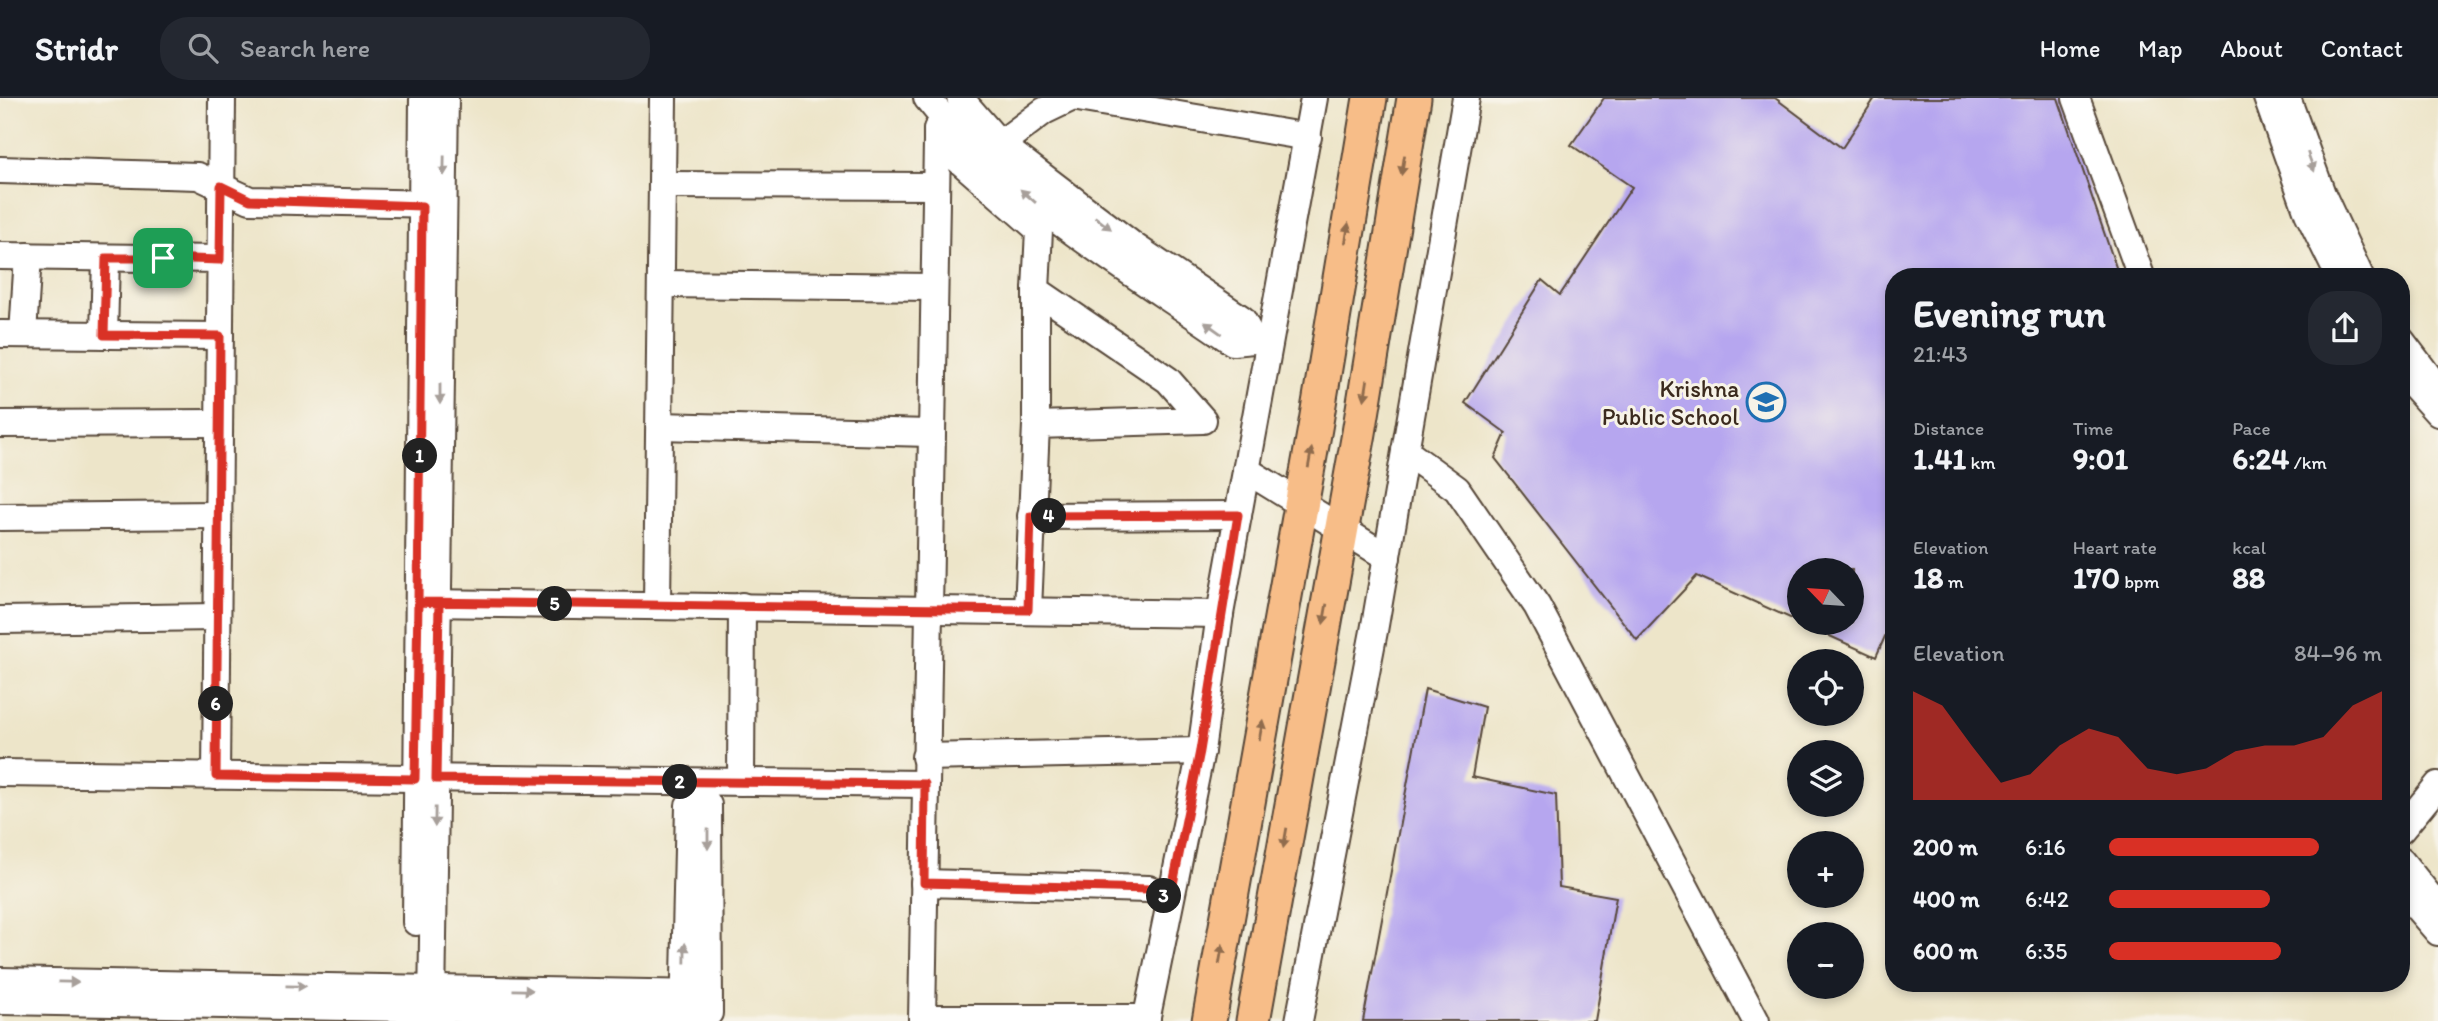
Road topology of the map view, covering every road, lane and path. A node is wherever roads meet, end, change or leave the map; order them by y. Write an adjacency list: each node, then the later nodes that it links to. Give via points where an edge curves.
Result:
1 (222, 98): 22 (street)
2 (423, 98): 24 (street)
3 (445, 98): 24 (street, one-way to 24)
4 (663, 98): 21 (street)
5 (960, 98): 19 (street)
6 (1071, 98): 19 (street, via 1044,111)
7 (1078, 98): 17 (street)
8 (1314, 98): 17 (street)
9 (1370, 98): 51 (main road, one-way to 9)
10 (1414, 98): 56 (main road, one-way to 56)
11 (1466, 98): 49 (street)
12 (2076, 98): 29 (street)
13 (2095, 98): 30 (street)
14 (2267, 98): 31 (street, via 2308,213)
15 (2287, 98): 32 (street, one-way to 32, via 2322,194)
16 (932, 105): 18 (street); 39 (street, one-way to 16, via 1233,342 1076,233 1016,185)
17 (1308, 137): 39 (street)
18 (937, 141): 23 (street); 35 (street, via 1039,230)
19 (1000, 144): 39 (street, one-way to 39, via 1135,247 1242,319)
20 (0, 170): 22 (street, via 198,176)
21 (663, 185): 23 (street); 33 (street)
22 (221, 186): 24 (street, via 250,200); 28 (street)
23 (936, 186): 34 (street)
24 (433, 205): 58 (street)
25 (0, 256): 26 (street)
26 (28, 256): 27 (street); 36 (street)
27 (106, 258): 28 (street); 37 (street)
28 (220, 260): 38 (street)
29 (2138, 268)
30 (2157, 268)
31 (2335, 268)
32 (2356, 268)
33 (662, 284): 34 (street); 47 (street)
34 (934, 287): 48 (street)
35 (1036, 290): 46 (street); 46 (street, via 1168,380 1203,420)
36 (12, 334): 37 (street)
37 (104, 335): 38 (street)
38 (220, 336): 44 (street)
39 (1261, 346): 50 (street)
40 (2410, 352): 42 (street)
41 (2410, 382): 43 (street)
42 (2438, 389)
43 (2438, 413)
44 (219, 424): 45 (street); 52 (street)
45 (0, 425)
46 (1036, 425): 54 (street)
47 (660, 426): 48 (street); 59 (street)
48 (930, 433): 61 (street)
49 (1405, 451): 57 (street); 92 (street, via 1457,489 1537,606)
50 (1246, 470): 51 (street); 53 (street)
51 (1302, 502): 56 (street); 89 (main road, one-way to 51)
52 (218, 515): 55 (street); 64 (street)
53 (1238, 515): 54 (street); 63 (street)
54 (1031, 516): 62 (street)
55 (0, 517)
56 (1341, 527): 57 (street); 90 (main road, one-way to 90)
57 (1387, 556): 91 (street)
58 (429, 603): 59 (street); 70 (street)
59 (657, 604): 60 (street)
60 (742, 606): 61 (street); 71 (street)
61 (927, 608): 62 (street); 67 (street)
62 (1028, 610): 63 (street)
63 (1220, 614): 66 (street)
64 (217, 617): 65 (street); 69 (street)
65 (0, 620)
66 (1200, 751): 67 (street); 78 (street)
67 (925, 758): 72 (street)
68 (0, 773): 69 (street)
69 (216, 776): 70 (street)
70 (426, 779): 74 (street); 83 (street)
71 (741, 782): 72 (street); 74 (street)
72 (925, 784): 77 (street)
73 (2438, 785): 75 (street)
74 (701, 786): 85 (street, via 689,805)
75 (2410, 819)
76 (2410, 872): 80 (street)
77 (924, 883): 78 (street, via 1149,889); 87 (street)
78 (1170, 899): 88 (street)
79 (2410, 899): 81 (street)
80 (2438, 907)
81 (2438, 932)
82 (0, 981): 83 (street, one-way to 83)
83 (424, 998): 85 (street); 86 (street)
84 (0, 1001): 86 (street)
85 (697, 1009)
86 (202, 1013)
87 (922, 1020): 88 (street)
88 (1146, 1020)
89 (1209, 1021)
90 (1253, 1021)
91 (1299, 1021)
92 (1756, 1021)

